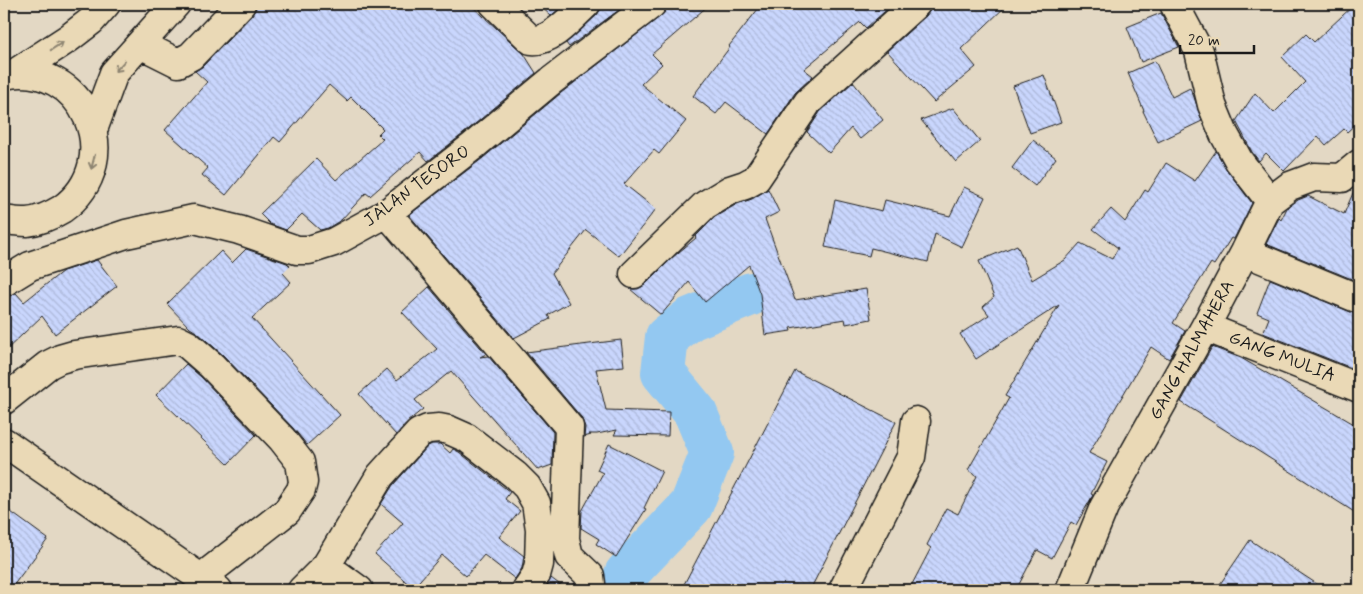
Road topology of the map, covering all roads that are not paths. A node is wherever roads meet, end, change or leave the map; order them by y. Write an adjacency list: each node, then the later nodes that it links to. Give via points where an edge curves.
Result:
1 (106, 4): 10 (main road, one-way to 1, via 69,38)
2 (176, 4): 9 (main road)
3 (241, 4): 9 (main road, via 191,56 178,63)
4 (494, 4): 5 (main road, via 531,40 535,40 559,30)
5 (586, 4)
6 (652, 4): 14 (main road, JALAN TESORO)
7 (916, 4): 17 (main road, via 808,102 756,179 706,205)
8 (1174, 4): 13 (main road, via 1199,51 1212,105 1224,134 1239,161)
9 (140, 44): 11 (main road, one-way to 11, via 114,73)
10 (10, 74): 11 (main road, via 42,76 65,88 83,106)
11 (93, 130): 15 (main road, one-way to 15, via 95,155 88,180 73,201 53,215 28,222)
12 (1359, 164): 13 (main road, GANG HALMAHERA, via 1342,178 1314,177 1290,186)
13 (1270, 201): 16 (main road, GANG HALMAHERA)
14 (387, 213): 18 (main road, JALAN TESORO, via 334,242 302,251 194,219 126,234 30,266); 30 (main road, via 569,427 565,539 569,556 590,576)
15 (4, 220)
16 (1245, 252): 19 (main road); 20 (main road, GANG HALMAHERA)
17 (634, 274)
18 (4, 282)
19 (1359, 298)
20 (1205, 327): 21 (main road, GANG MULIA); 32 (main road, GANG HALMAHERA, via 1104,507)
21 (1359, 388)
22 (4, 400): 26 (main road, via 48,365 74,355 178,340 212,366 300,462 302,482 301,490 287,511)
23 (916, 421): 31 (main road, via 911,457)
24 (4, 442): 26 (main road)
25 (326, 566): 27 (main road); 28 (main road); 29 (main road, via 380,476 419,433 439,428 467,438 515,475 536,503 540,528 539,564)
26 (210, 584)
27 (302, 590)
28 (360, 590)
29 (526, 590)
30 (588, 590)
31 (843, 590)
32 (1070, 590)

